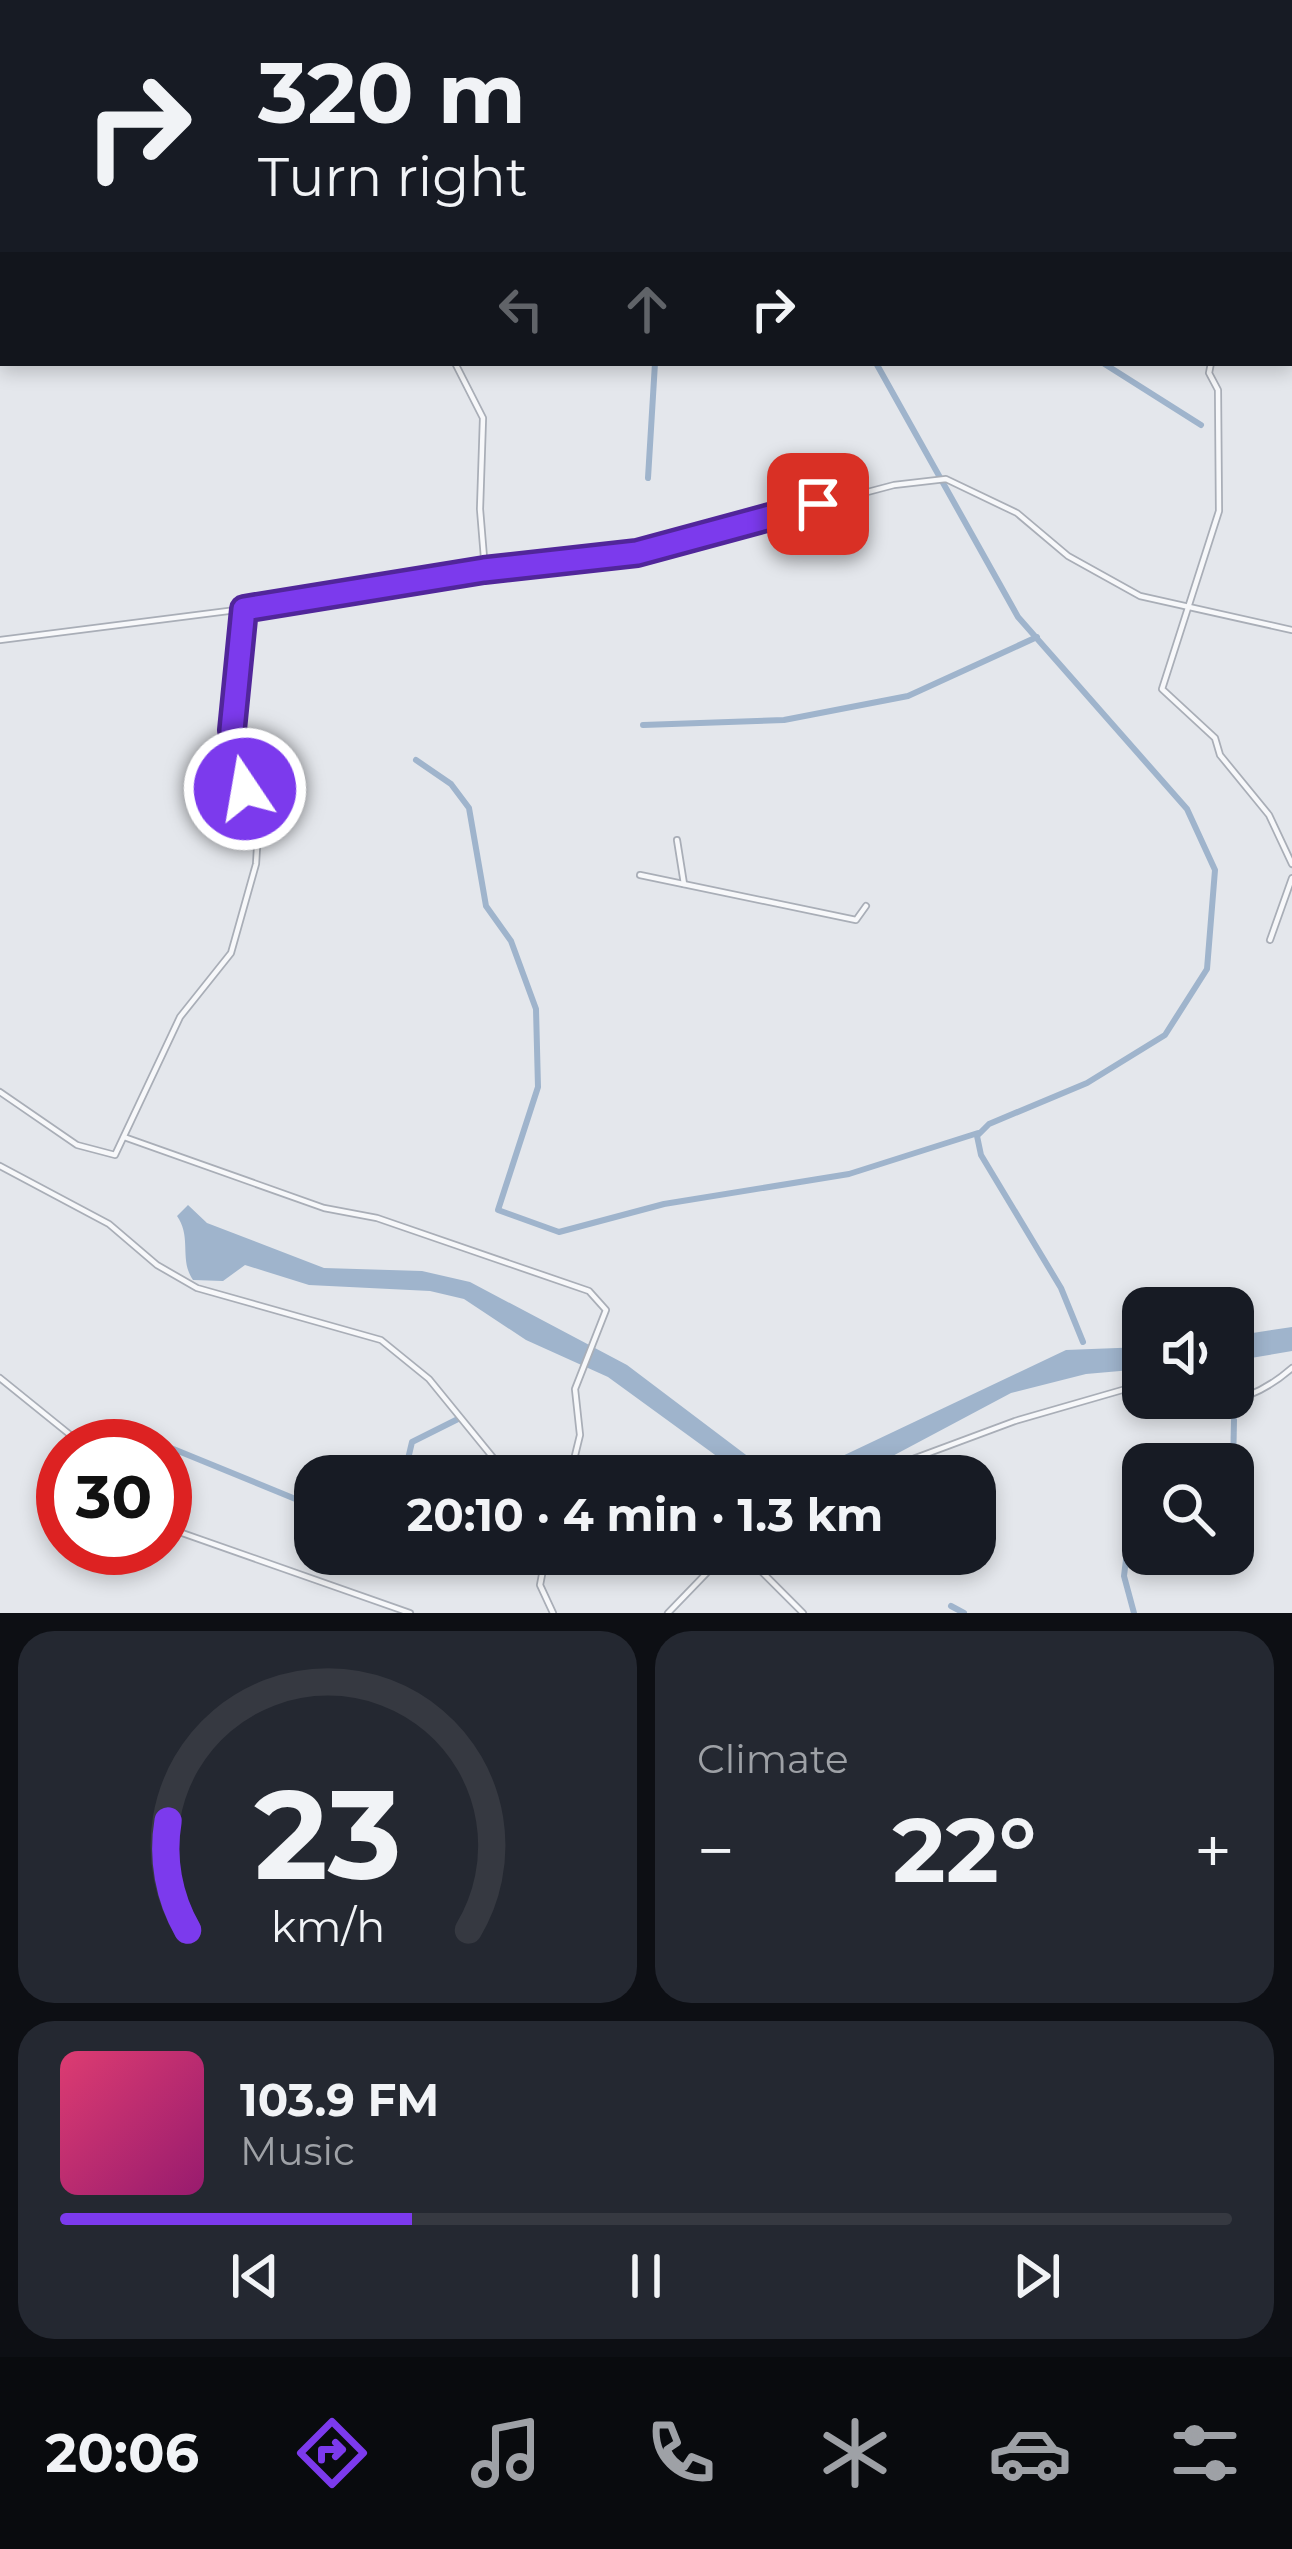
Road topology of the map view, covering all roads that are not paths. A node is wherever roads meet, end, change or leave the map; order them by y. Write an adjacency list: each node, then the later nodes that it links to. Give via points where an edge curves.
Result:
1 (457, 366): 3 (street, via 483,418)
2 (1211, 366): 4 (street, via 1221,490)
3 (484, 570): 4 (street, via 637,553 895,485 946,479 1016,513 1120,587); 5 (street)
4 (1190, 608): 6 (street); 9 (street, via 1162,689 1215,738 1270,815)
5 (244, 609): 7 (street); 16 (street, via 232,730 258,831 256,864 231,953 180,1017)
6 (1292, 630)
7 (0, 640)
8 (677, 840): 12 (street)
9 (1292, 864)
10 (640, 875): 12 (street)
11 (1292, 878): 14 (street)
12 (684, 884): 13 (street, via 856,920)
13 (866, 906)
14 (1270, 940)
15 (0, 1092): 16 (street, via 107,1157)
16 (124, 1136): 24 (street, via 590,1292 606,1310 578,1381)
17 (0, 1166): 23 (street, via 109,1224 197,1288 360,1330 392,1347)
18 (1292, 1367): 21 (street)
19 (0, 1378): 22 (street)
20 (1122, 1390): 25 (street)
21 (1254, 1393)
22 (54, 1419)
23 (493, 1455)
24 (575, 1455)
25 (924, 1455)
26 (192, 1536): 30 (street)
27 (542, 1575): 31 (street)
28 (705, 1575): 32 (street)
29 (765, 1575): 33 (street)
30 (410, 1613)
31 (554, 1613)
32 (668, 1613)
33 (803, 1613)

